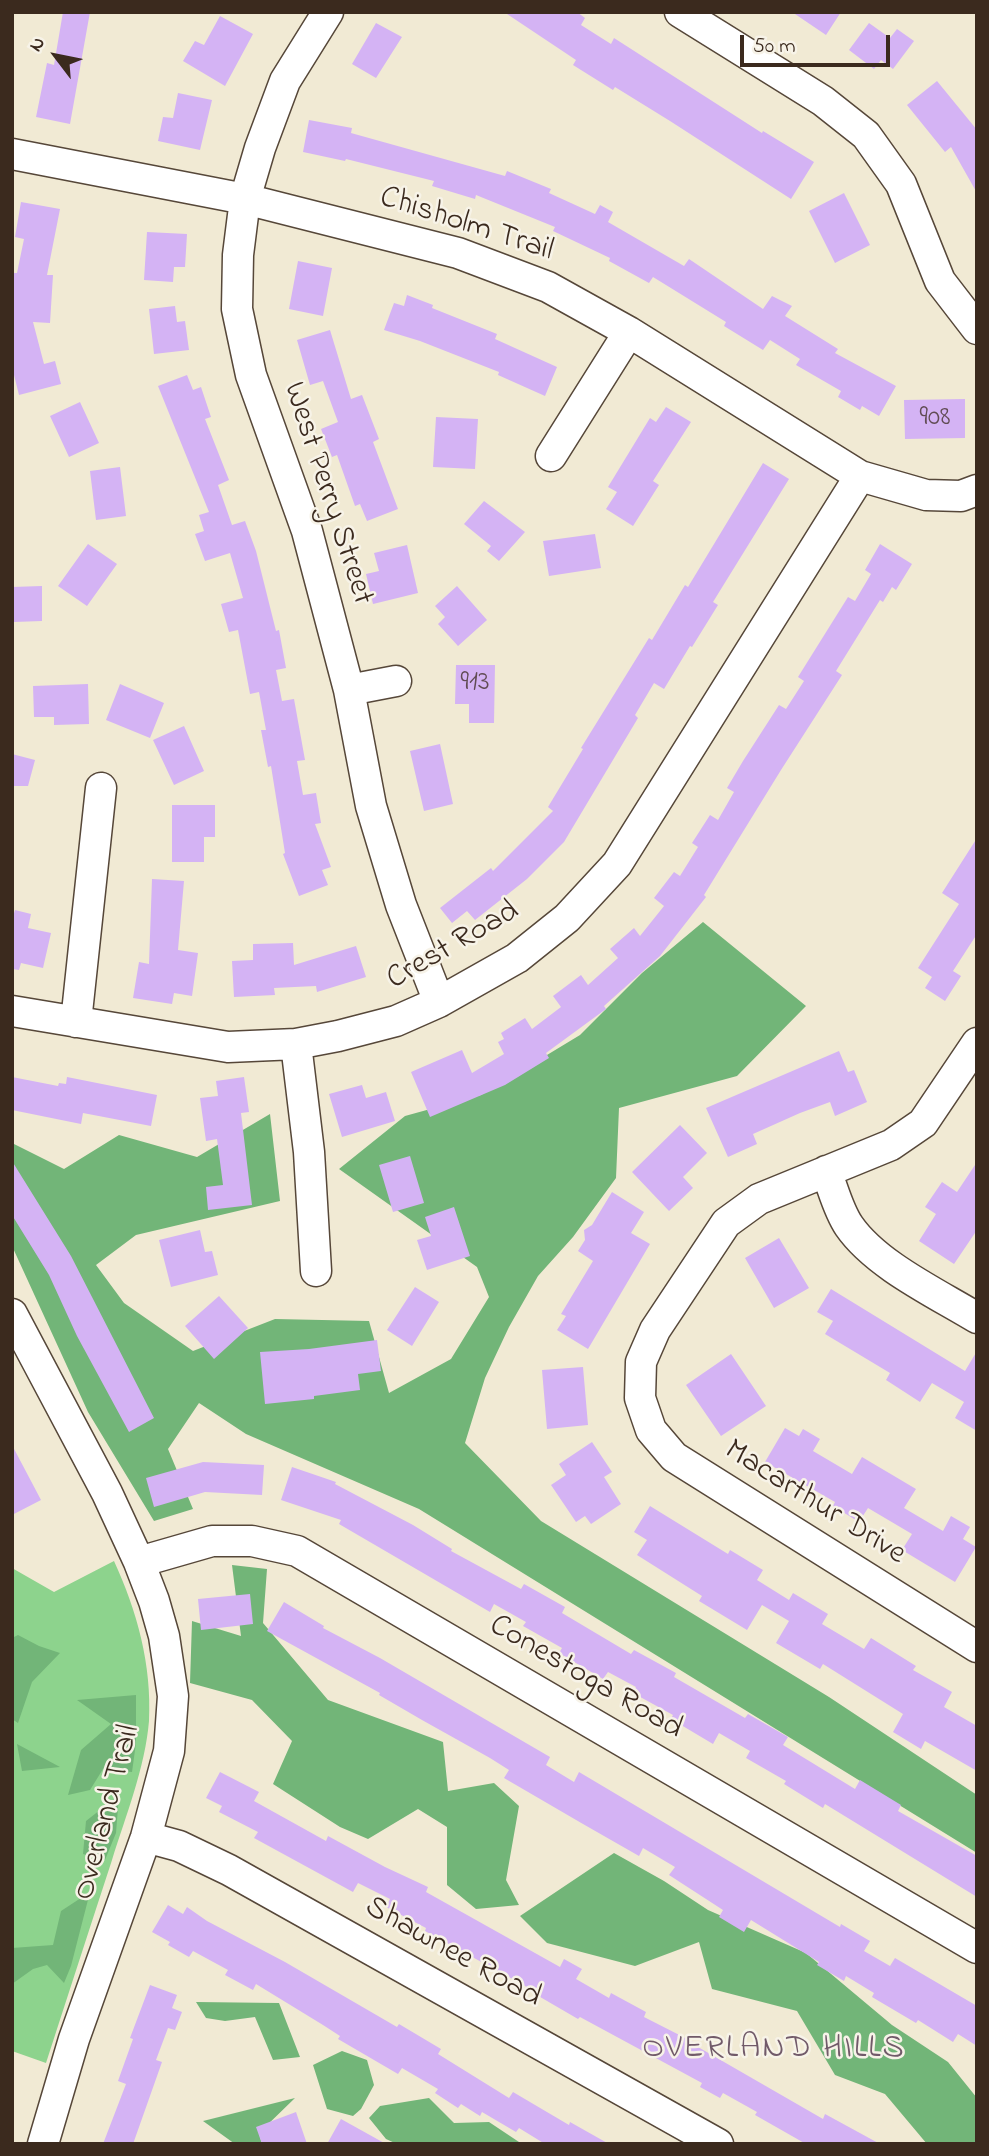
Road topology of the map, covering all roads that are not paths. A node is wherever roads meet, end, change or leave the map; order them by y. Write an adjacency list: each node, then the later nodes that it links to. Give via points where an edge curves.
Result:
1 (328, 12): 4 (street, West Perry Street, via 285,80)
2 (680, 12): 5 (street, via 823,101 866,135 901,184 940,281)
3 (12, 154): 4 (street, Chisholm Trail)
4 (245, 199): 6 (street, Chisholm Trail, via 458,253 548,287); 11 (street, West Perry Street, via 237,309 251,375 307,531)
5 (977, 330)
6 (629, 331): 7 (street); 8 (street, Chisholm Trail)
7 (551, 456)
8 (860, 476): 9 (street, Chisholm Trail, via 926,495 961,496); 13 (street, Crest Road, via 617,864 567,918 517,958)
9 (977, 490)
10 (396, 681): 11 (street)
11 (349, 690): 13 (street, West Perry Street, via 371,806 401,905)
12 (101, 788): 15 (street)
13 (439, 1002): 17 (street, Crest Road, via 396,1021)
14 (12, 1011): 15 (street, Crest Road)
15 (76, 1022): 17 (street, Crest Road, via 228,1047)
16 (977, 1043): 18 (street, via 923,1123 891,1144)
17 (296, 1044): 19 (street)
18 (826, 1171): 21 (street, via 847,1223 863,1244); 23 (street, Macarthur Drive, via 759,1199 726,1223 655,1330 641,1363 639,1398 651,1430 674,1457)
19 (316, 1271)
20 (12, 1314): 22 (street, Overland Trail)
21 (977, 1318)
22 (139, 1562): 24 (street, Overland Trail, via 164,1636 173,1696 169,1751); 25 (street, Conestoga Road, via 212,1541 252,1541 297,1551)
23 (977, 1647)
24 (146, 1837): 26 (street, Overland Trail, via 74,2039); 27 (street, Shawnee Road, via 179,1846 229,1870)
25 (977, 1948)
26 (43, 2144)
27 (718, 2144)

